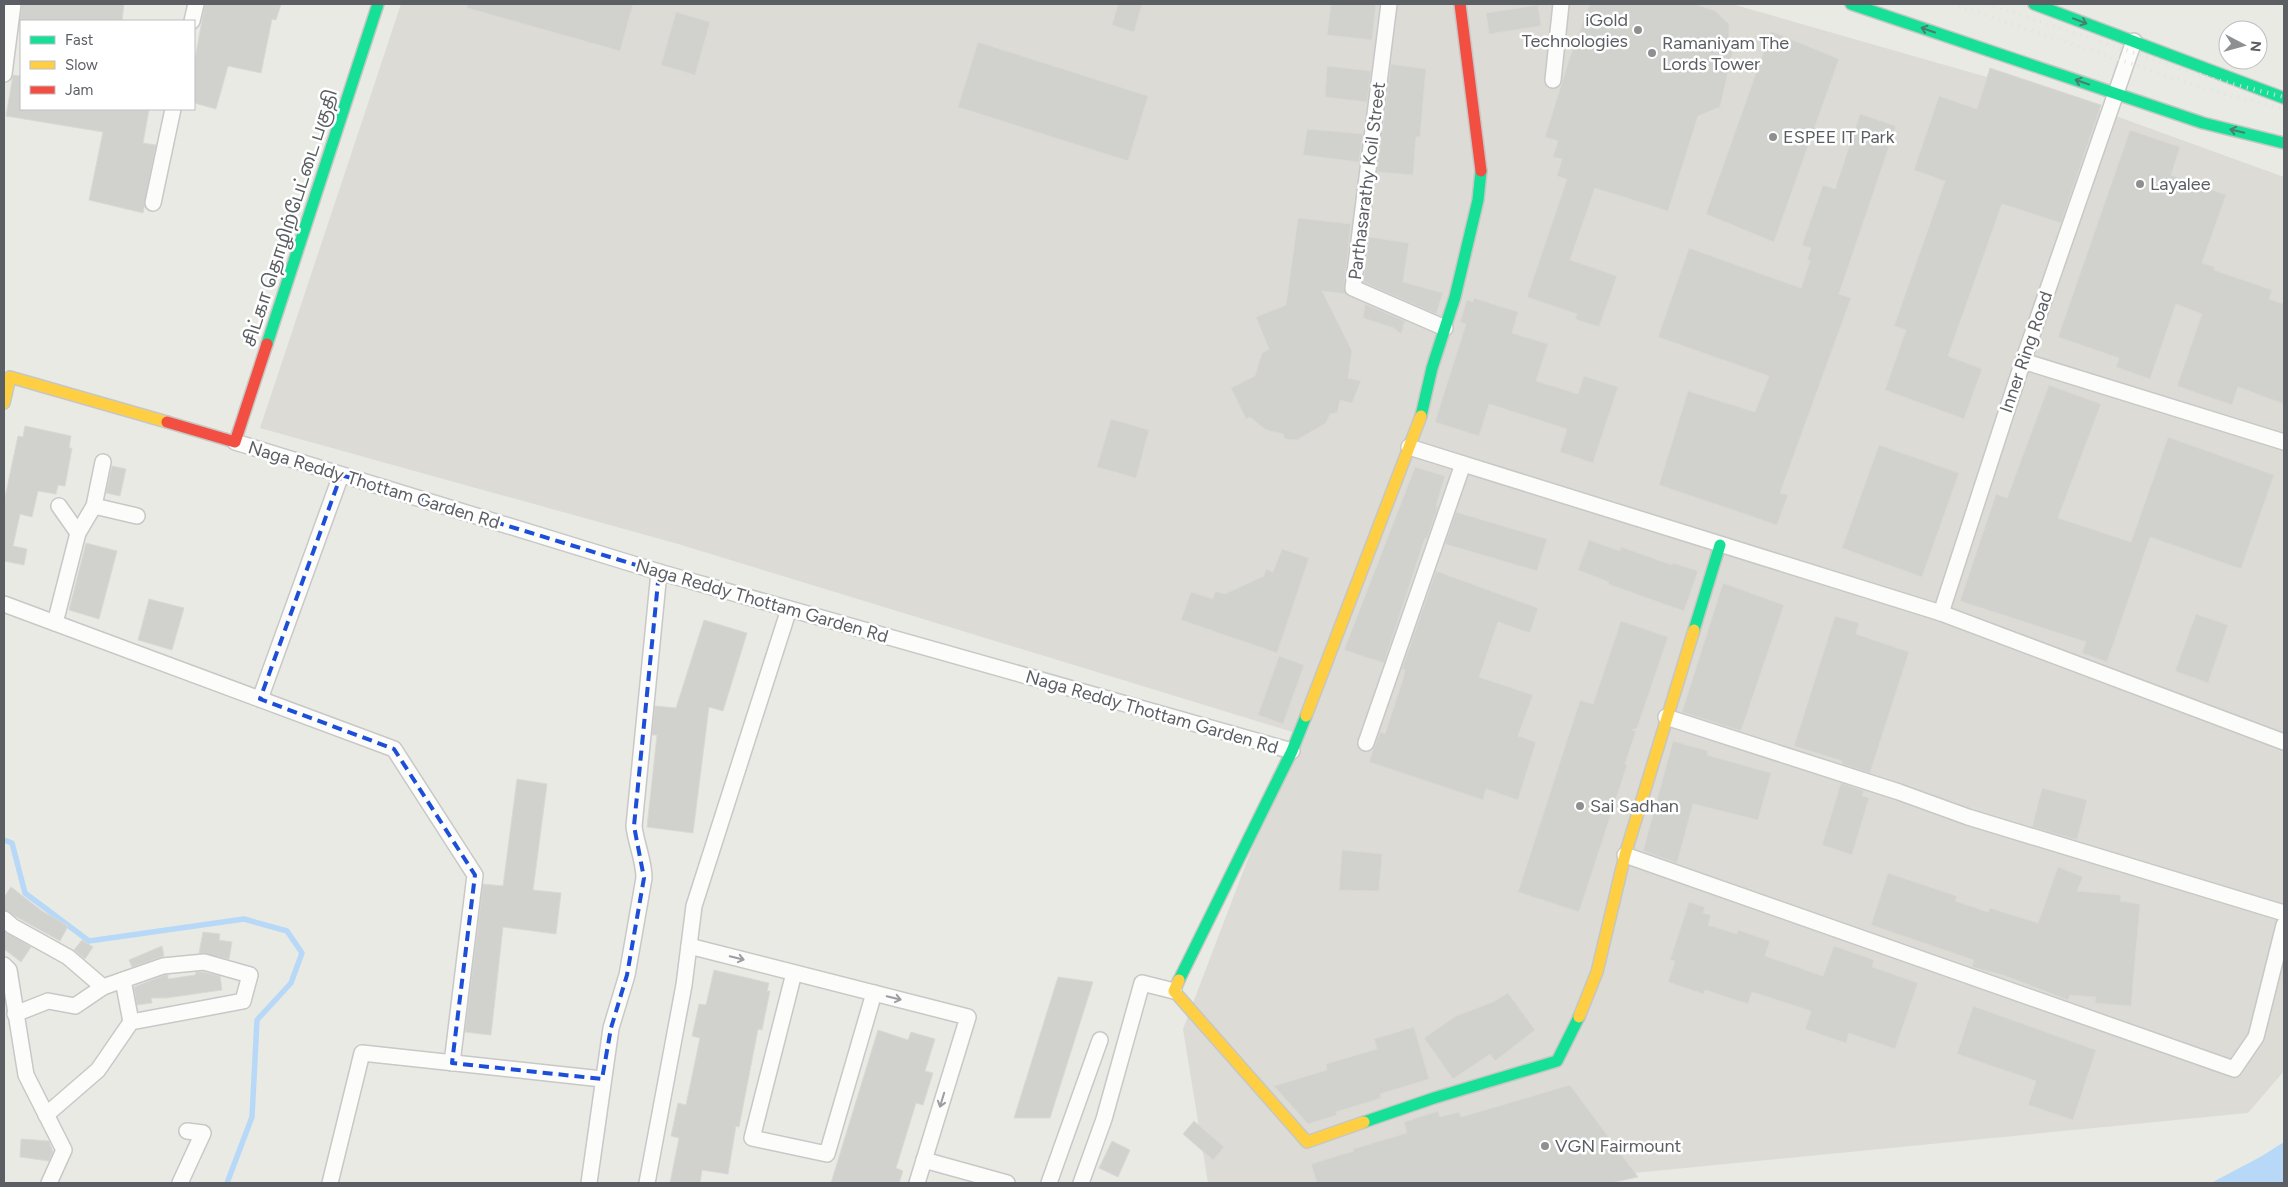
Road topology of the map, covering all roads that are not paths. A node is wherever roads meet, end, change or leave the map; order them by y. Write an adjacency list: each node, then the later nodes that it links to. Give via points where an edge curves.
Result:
1 (13, 4): 11 (street)
2 (196, 4): 9 (street)
3 (378, 4): 22 (street, சிட்கா தொழிற்பேட்டை பகுதி)
4 (1389, 4): 18 (street, Parthasarathy Koil Street, via 1353,288)
5 (1460, 4): 18 (street, via 1481,170 1478,200)
6 (1561, 4): 12 (street)
7 (1852, 4): 13 (street, one-way to 7)
8 (2034, 4): 10 (street, one-way to 10)
9 (192, 20)
10 (2134, 41): 13 (street, Inner Ring Road); 14 (street)
11 (4, 74)
12 (1553, 80)
13 (2115, 94): 16 (street, one-way to 13, via 2203,123); 19 (street, Inner Ring Road)
14 (2284, 98)
15 (173, 110): 17 (street)
16 (2284, 143)
17 (153, 203)
18 (1445, 328): 24 (street, via 1432,368 1425,406)
19 (2023, 361): 23 (street); 36 (street, Inner Ring Road)
20 (7, 374): 21 (street); 22 (street)
21 (4, 403)
22 (235, 442): 27 (street, Naga Reddy Thottam Garden Rd)
23 (2284, 442)
24 (1409, 447): 26 (street); 42 (street)
25 (103, 462): 29 (street)
26 (1463, 464): 32 (street); 41 (street)
27 (342, 475): 33 (street, Naga Reddy Thottam Garden Rd); 38 (street)
28 (59, 506): 31 (street)
29 (94, 506): 30 (street); 31 (street)
30 (137, 516)
31 (78, 533): 37 (street)
32 (1720, 545): 36 (street); 39 (street)
33 (659, 572): 35 (street, Naga Reddy Thottam Garden Rd); 58 (street, via 634,826 644,878 627,975 610,1028)
34 (4, 604): 37 (street)
35 (789, 609): 42 (street, Naga Reddy Thottam Garden Rd); 47 (street, via 694,906)
36 (1941, 612): 40 (street)
37 (55, 623): 38 (street)
38 (260, 700): 57 (street, via 394,750 475,875)
39 (1666, 718): 43 (street); 44 (street, via 1968,817)
40 (2284, 742)
41 (1366, 743)
42 (1292, 751): 52 (street)
43 (1625, 855): 46 (street, via 2234,1069 2256,1037); 52 (street, via 1597,972 1557,1061 1434,1098 1307,1142)
44 (2284, 913)
45 (4, 919): 51 (street, via 68,957)
46 (2284, 925)
47 (689, 946): 49 (street, one-way to 49); 66 (street)
48 (4, 965): 54 (street, via 9,970)
49 (794, 973): 53 (street); 53 (street, via 752,1138 827,1154)
50 (123, 980): 51 (street); 55 (street); 55 (street, via 163,966 204,962 250,974 243,1001)
51 (103, 987): 54 (street, via 74,1006 48,1001)
52 (1174, 991): 70 (street, via 1142,983 1104,1118)
53 (874, 993): 61 (street, one-way to 61, via 968,1017)
54 (15, 1014): 59 (street, via 26,1075)
55 (131, 1022): 59 (street, via 98,1070)
56 (1100, 1040): 69 (street)
57 (452, 1063): 58 (street); 64 (street, via 362,1053)
58 (602, 1079): 65 (street)
59 (46, 1115): 62 (street, via 64,1150)
60 (187, 1131): 63 (street, via 203,1133)
61 (924, 1160): 67 (street); 68 (street)
62 (49, 1183)
63 (180, 1183)
64 (330, 1183)
65 (589, 1183)
66 (647, 1183)
67 (917, 1183)
68 (1007, 1183)
69 (1050, 1183)
70 (1081, 1183)

